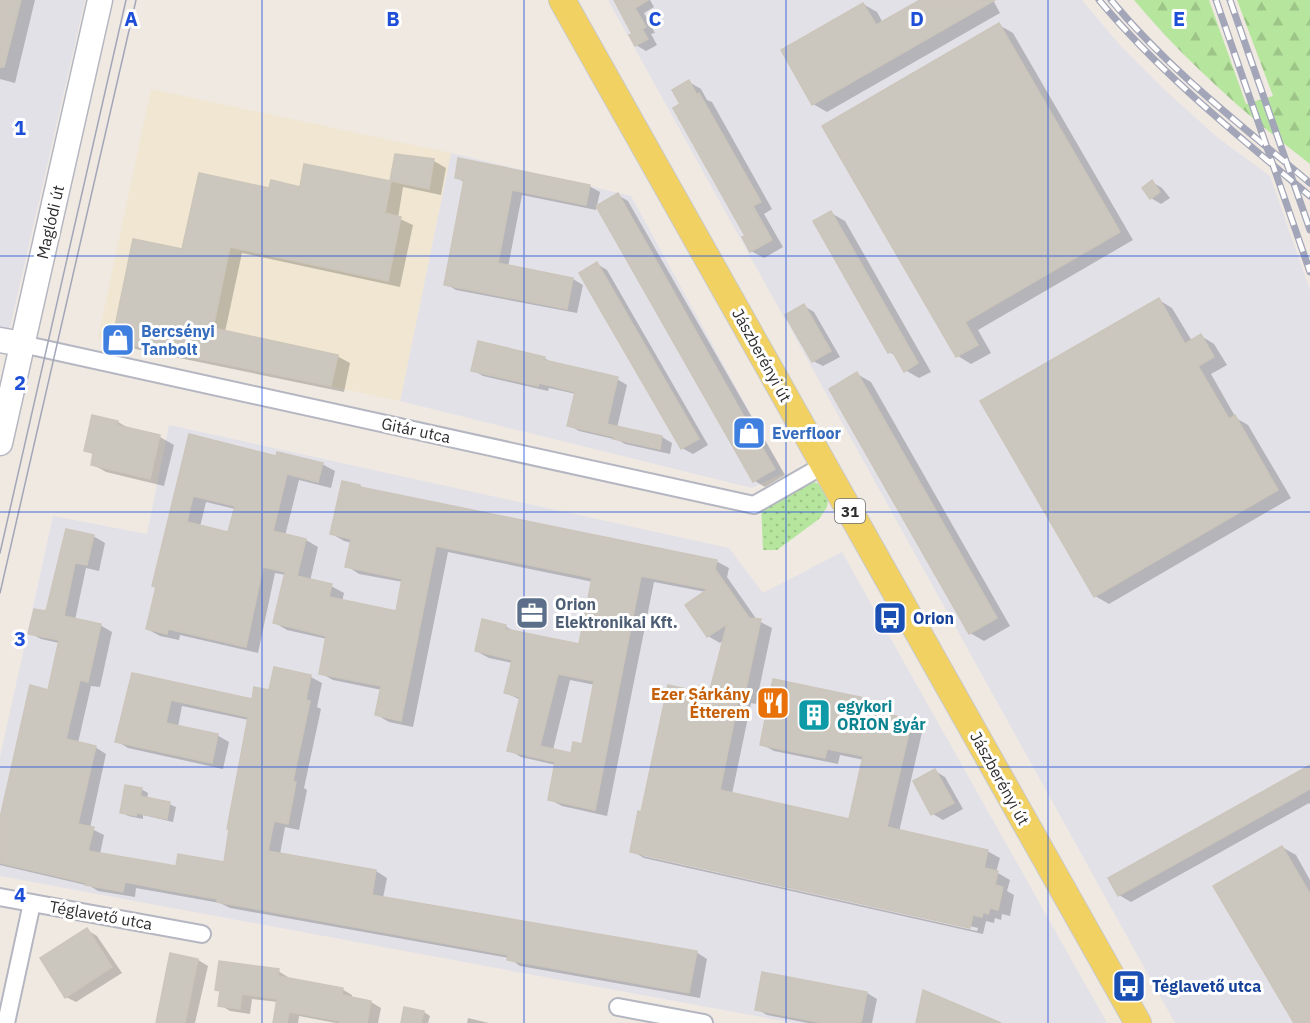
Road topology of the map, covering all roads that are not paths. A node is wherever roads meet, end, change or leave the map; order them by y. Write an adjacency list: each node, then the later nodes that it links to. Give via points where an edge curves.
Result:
1 (100, 0): 3 (street, Maglódi út)
2 (562, 0): 5 (main road, Jászberényi út / 31)
3 (11, 342): 4 (street, Maglódi út); 5 (street, Gitár utca, via 754,505)
4 (0, 443)
5 (824, 465): 12 (main road, Jászberényi út / 31)
6 (0, 897): 7 (street, Téglavető utca)
7 (32, 903): 8 (street, Téglavető utca); 10 (street)
8 (202, 934)
9 (618, 1007): 11 (street)
10 (6, 1023)
11 (704, 1023)
12 (1138, 1023)

